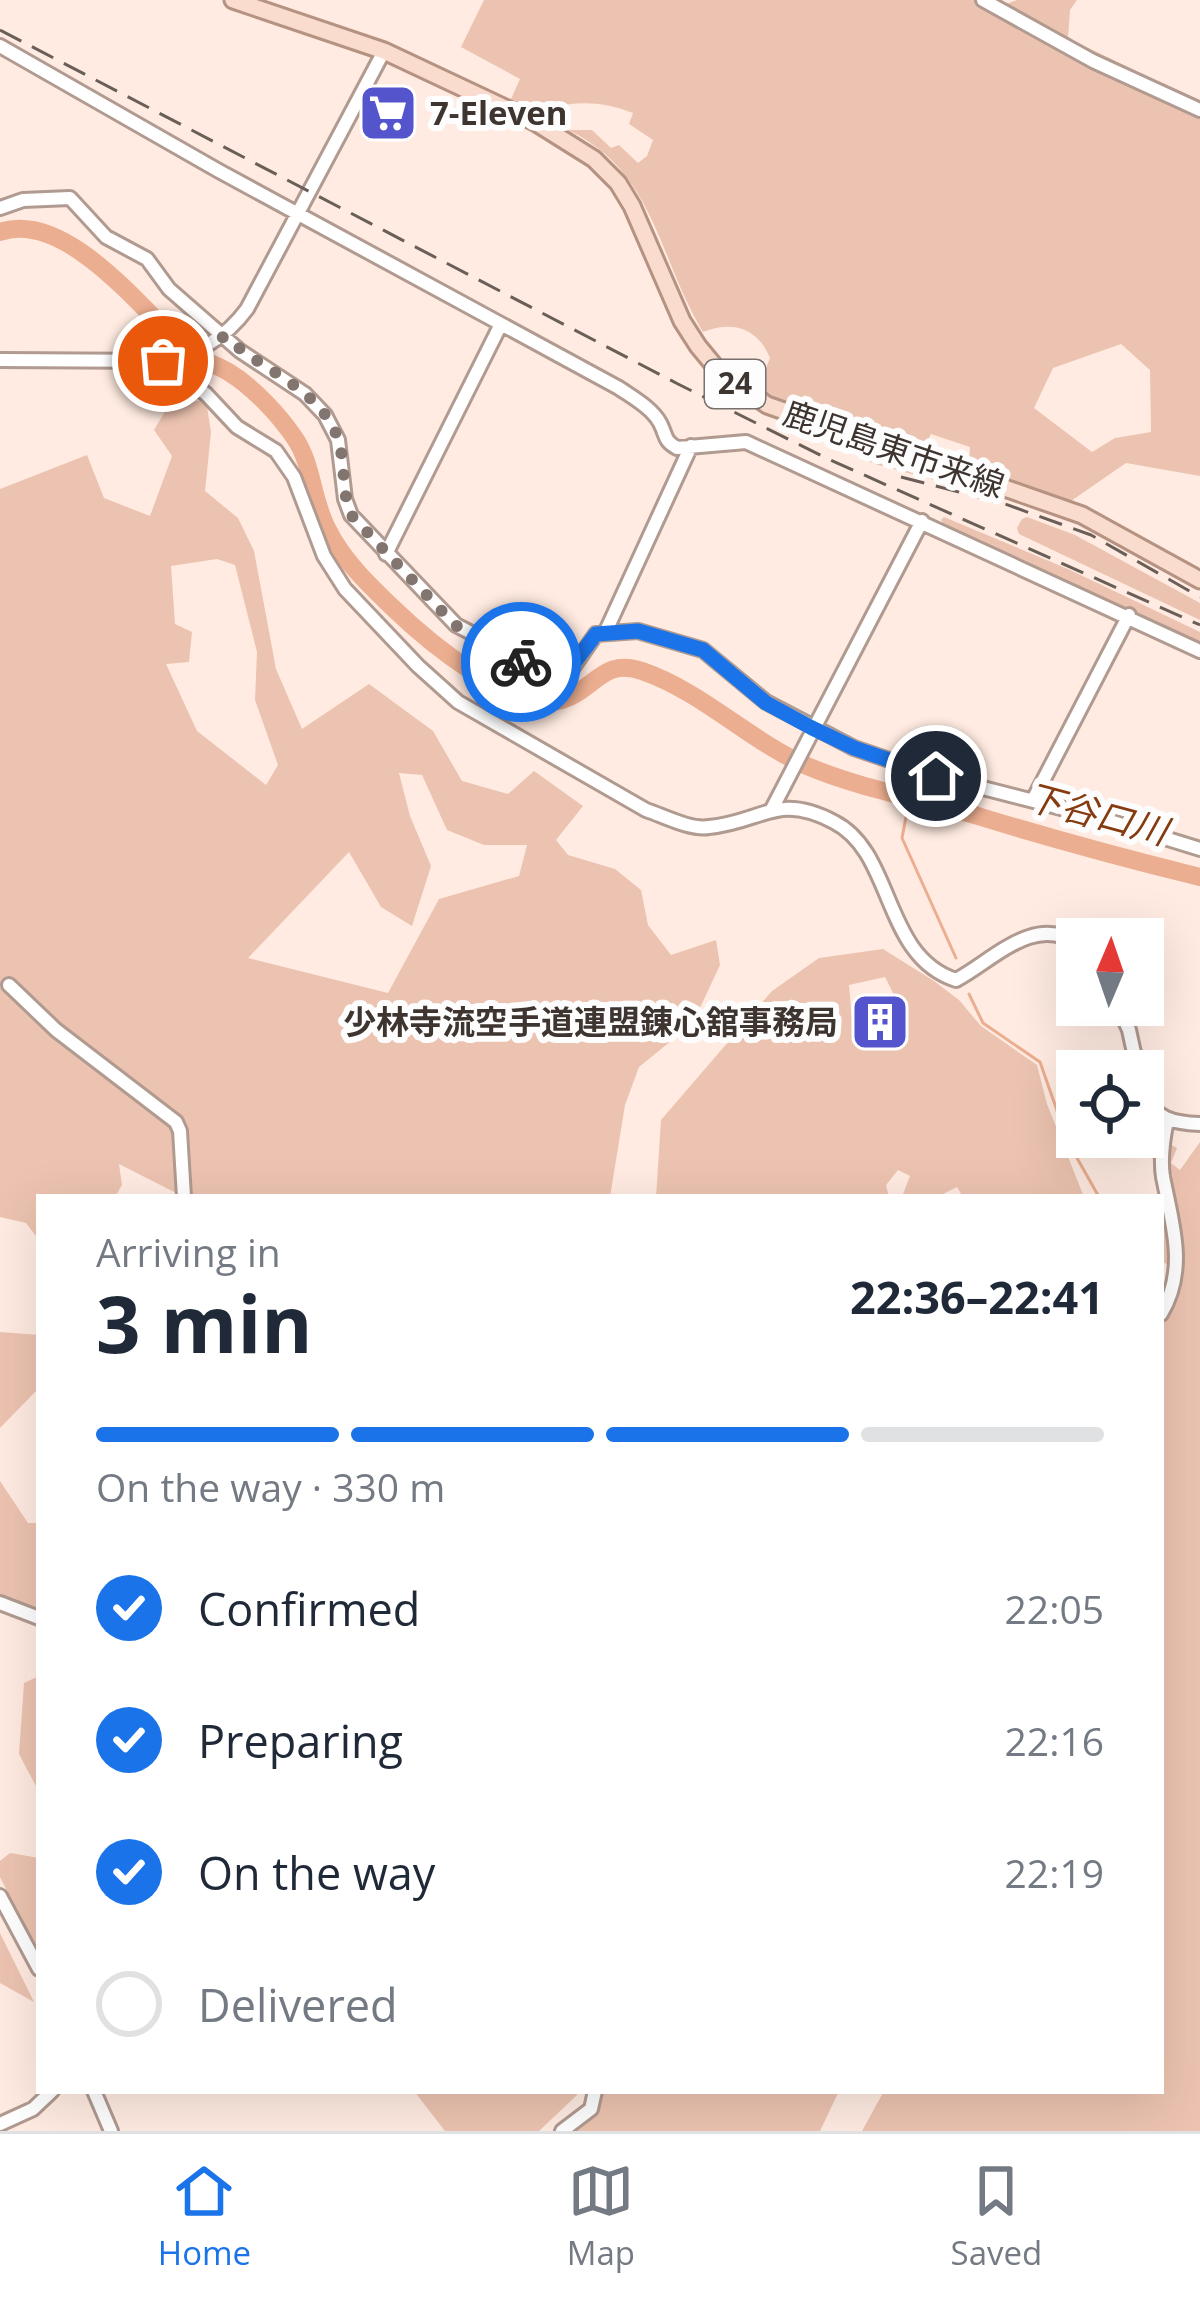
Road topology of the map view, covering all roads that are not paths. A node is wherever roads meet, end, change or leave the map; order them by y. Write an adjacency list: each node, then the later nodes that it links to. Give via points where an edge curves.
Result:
1 (233, 0): 4 (main road, 鹿児島東市来線 / 24)
2 (983, 0): 5 (street)
3 (0, 46): 7 (street)
4 (384, 50): 7 (street); 15 (main road, 鹿児島東市来線 / 24, via 594,159 632,206 698,346 767,405 1082,515)
5 (1200, 110)
6 (0, 208): 9 (street, via 70,198)
7 (299, 214): 8 (street); 9 (street)
8 (501, 324): 12 (street, via 619,388 660,423 670,445); 14 (street)
9 (225, 336): 11 (street); 14 (street, via 325,416 338,440 351,515)
10 (0, 360): 11 (street)
11 (163, 361): 21 (street, via 276,451 345,589 458,702 646,810 705,828)
12 (691, 446): 13 (street, via 746,442); 17 (street)
13 (922, 521): 16 (street); 19 (street)
14 (386, 554): 17 (street, via 455,625 547,675 564,676)
15 (1200, 580)
16 (1129, 615): 18 (street); 20 (street)
17 (605, 631): 19 (street, via 638,631 703,650)
18 (1200, 651)
19 (810, 734): 20 (street); 21 (street)
20 (1034, 800): 22 (street)
21 (772, 809): 23 (street, via 790,807 847,830 916,957 939,975 956,980 1018,941)
22 (1200, 849)
23 (1056, 933)
24 (9, 985): 28 (street, via 176,1122)
25 (1164, 1118): 26 (street)
26 (1167, 1120): 27 (street); 29 (street, via 1163,1178 1177,1233)
27 (1200, 1124)
28 (184, 1194)
29 (1164, 1306)
30 (0, 1603): 31 (street)
31 (36, 1617)
32 (0, 1896): 33 (street)
33 (36, 1963)
34 (49, 2094): 37 (street)
35 (95, 2094): 38 (street)
36 (594, 2094): 39 (street, via 591,2109)
37 (0, 2124)
38 (111, 2131)
39 (562, 2131)

